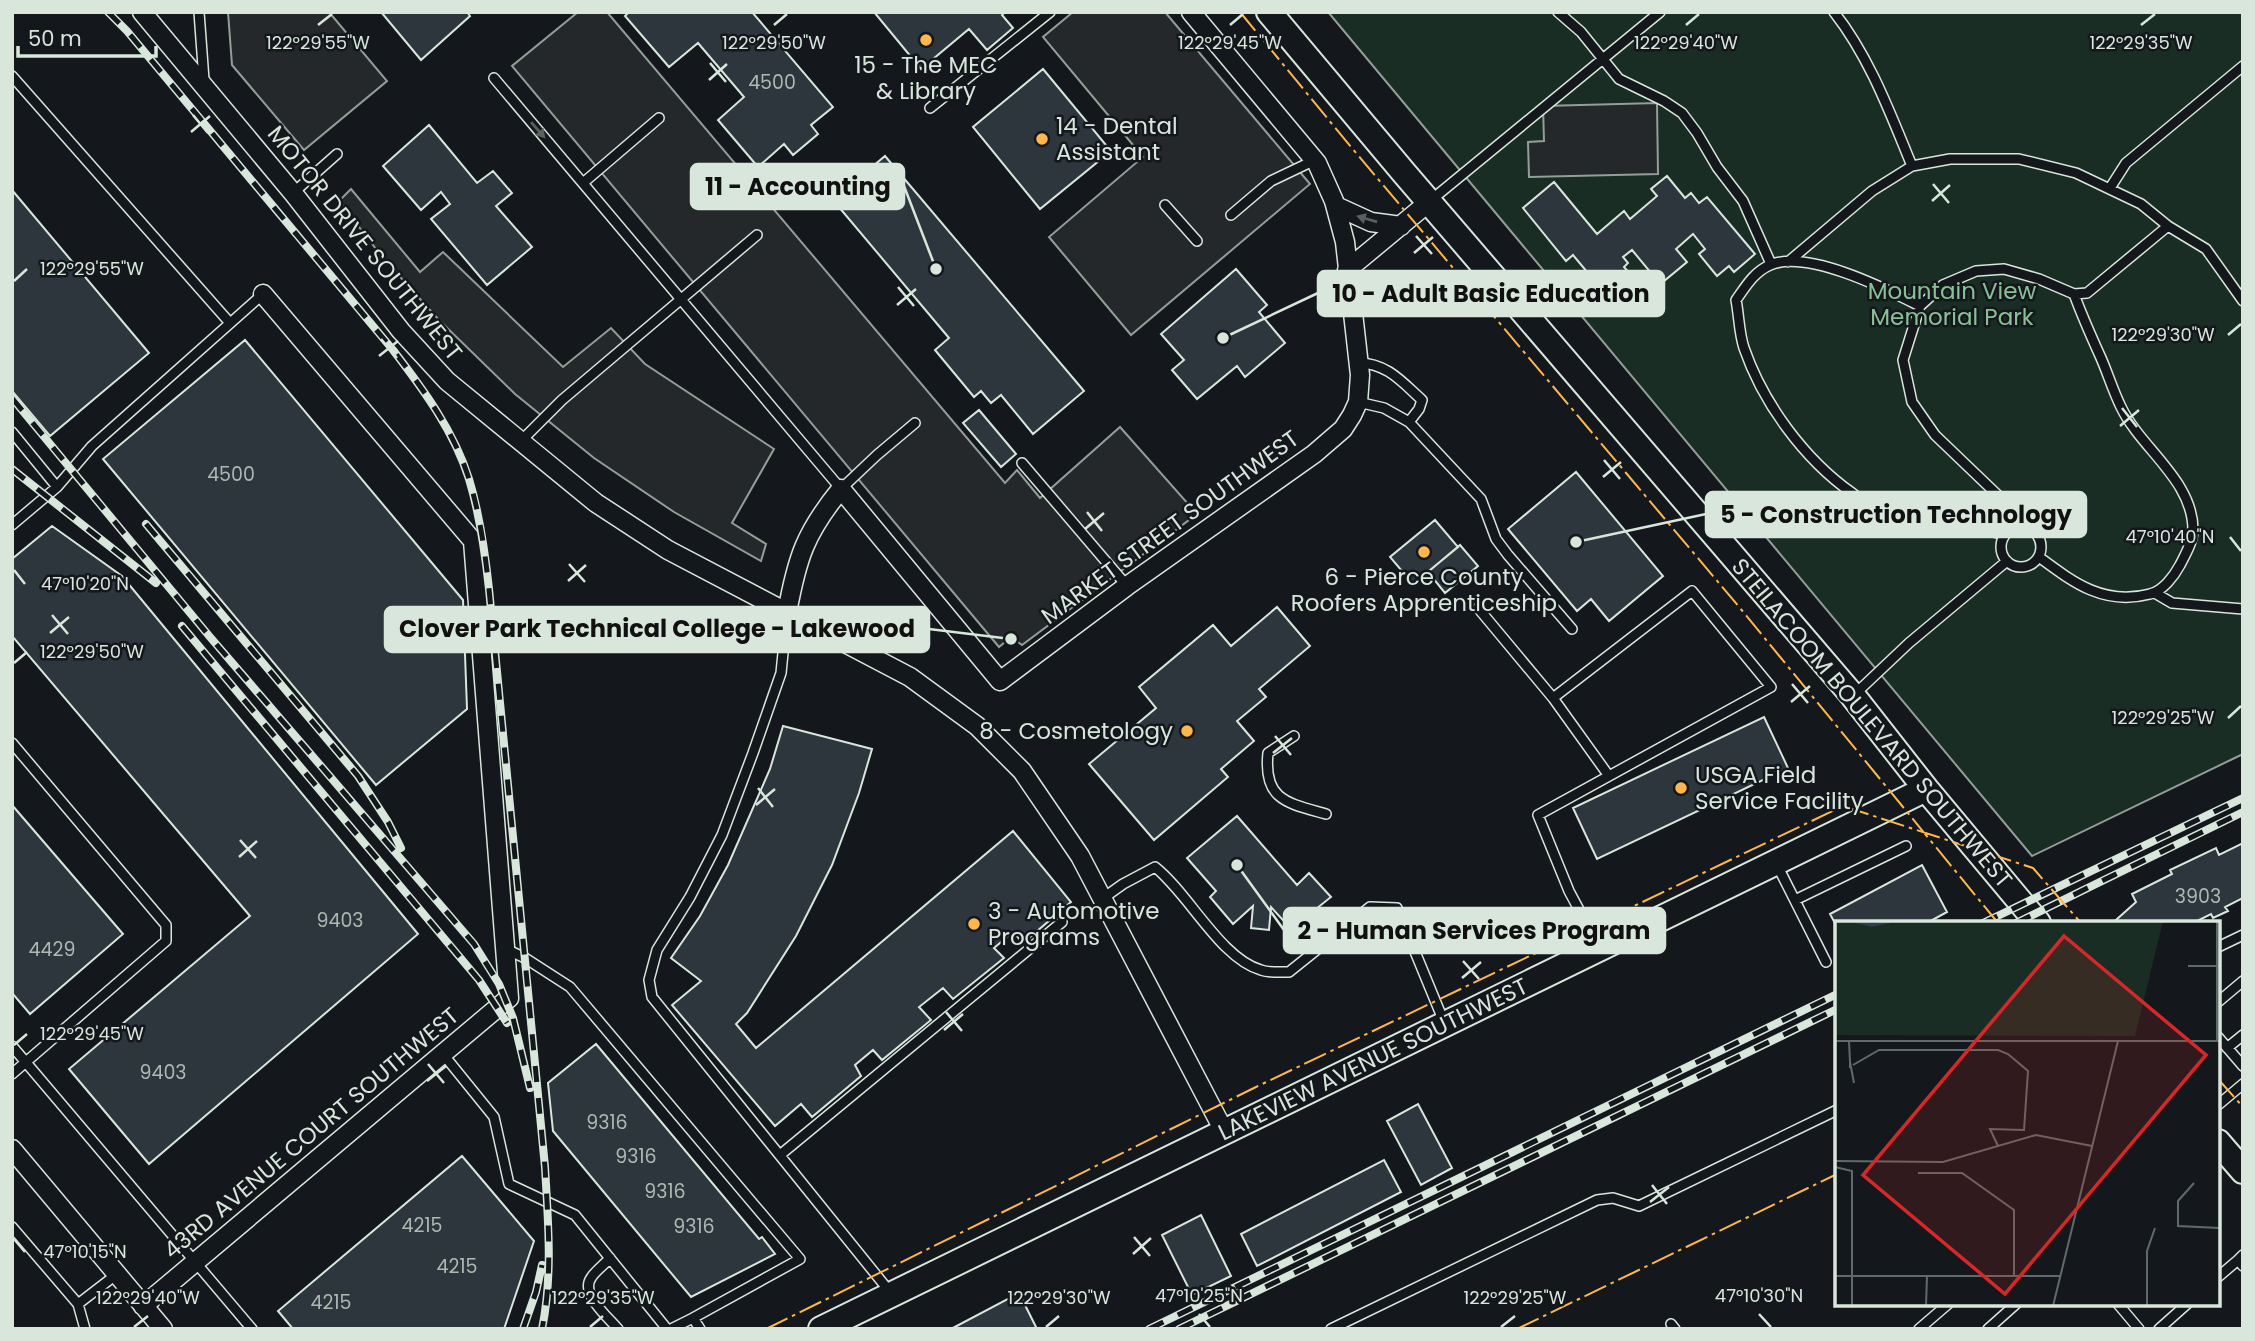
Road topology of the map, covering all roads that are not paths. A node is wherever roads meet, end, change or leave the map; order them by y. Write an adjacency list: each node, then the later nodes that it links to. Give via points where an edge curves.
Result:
1 (142, 12): 13 (street, MOTOR DRIVE SOUTHWEST)
2 (199, 12): 13 (lane)
3 (1050, 12): 14 (lane)
4 (1191, 12): 17 (street)
5 (1269, 12): 22 (main road, STEILACOOM BOULEVARD SOUTHWEST)
6 (1558, 12): 9 (lane)
7 (1660, 12): 9 (lane)
8 (1834, 12): 18 (lane, via 1877,82)
9 (1604, 59): 22 (lane); 31 (lane, via 1619,79 1682,113 1743,201)
10 (2243, 66): 20 (lane, via 2126,163)
11 (12, 76): 38 (lane)
12 (494, 78): 19 (lane, one-way to 19)
13 (204, 87): 21 (street, MOTOR DRIVE SOUTHWEST)
14 (930, 108)
15 (659, 118): 19 (lane)
16 (337, 154): 21 (lane)
17 (1315, 160): 24 (street); 25 (lane, via 1271,181)
18 (1912, 166): 20 (lane, via 1950,159 2019,159 2076,173); 30 (lane, via 1872,191)
19 (583, 183): 35 (lane)
20 (2110, 188): 27 (lane, via 2141,204)
21 (293, 193): 44 (street, MOTOR DRIVE SOUTHWEST, via 401,331 447,381)
22 (1429, 202): 26 (street); 59 (main road, STEILACOOM BOULEVARD SOUTHWEST)
23 (1165, 205): 29 (lane)
24 (1336, 206): 26 (street, one-way to 24, via 1371,222); 32 (street)
25 (1230, 215)
26 (1401, 226): 32 (street)
27 (2168, 226): 33 (lane, via 2087,293); 36 (lane, via 2206,249)
28 (757, 234): 35 (lane)
29 (1198, 241)
30 (1787, 263): 31 (lane); 37 (lane, via 1804,261 1872,282)
31 (1772, 264): 50 (lane, via 1753,277 1736,300 1744,346 1762,388 1796,439 1830,478 1870,506 1923,521)
32 (1347, 270): 39 (street)
33 (2074, 293): 37 (lane, via 2004,269 1976,271 1943,285); 54 (lane, via 2122,410 2187,503 2193,531 2188,551 2174,577)
34 (263, 294): 38 (lane); 74 (street, via 473,541)
35 (681, 300): 44 (lane, via 562,400); 47 (lane)
36 (2243, 302)
37 (1920, 306): 49 (lane, via 1903,360 1912,402 1935,435 2007,504)
38 (230, 323): 46 (lane, via 92,446)
39 (1358, 363): 40 (street); 41 (lane, via 1374,363 1422,400)
40 (1358, 402): 41 (lane, via 1384,408); 53 (street, MARKET STREET SOUTHWEST, via 1343,429 1322,448)
41 (1409, 422): 58 (lane, via 1481,499 1507,555)
42 (915, 423): 47 (lane)
43 (12, 432): 46 (lane)
44 (520, 442): 57 (street, MOTOR DRIVE SOUTHWEST, via 596,503 668,550)
45 (1022, 463): 53 (lane)
46 (57, 487): 48 (lane)
47 (841, 489): 53 (street, MARKET STREET SOUTHWEST, via 1000,681); 57 (street, via 804,544)
48 (12, 525)
49 (2017, 528): 50 (lane); 51 (lane, via 2037,534)
50 (2006, 535): 52 (lane, via 2001,548)
51 (2039, 557): 52 (lane, via 2026,567); 54 (lane, via 2073,582 2101,594 2130,599)
52 (2007, 561): 59 (lane)
53 (1127, 586)
54 (2155, 593): 56 (lane, via 2172,603)
55 (1478, 608): 60 (lane)
56 (2243, 609)
57 (787, 613): 68 (street, MOTOR DRIVE SOUTHWEST, via 910,677 977,726 1022,771 1080,856); 94 (lane, via 781,673 753,754 722,835 657,950 649,980 652,997)
58 (1572, 629)
59 (1853, 696): 64 (main road, STEILACOOM BOULEVARD SOUTHWEST)
60 (1553, 698): 63 (lane); 63 (lane, via 1692,591 1771,687)
61 (1294, 736): 65 (lane, via 1268,752 1266,774 1287,803)
62 (12, 743): 85 (lane, via 166,925 166,941)
63 (1609, 776): 75 (lane, via 1538,815 1569,891)
64 (1926, 789): 67 (main road, LAKEVIEW AVENUE SOUTHWEST); 70 (main road, STEILACOOM BOULEVARD SOUTHWEST)
65 (1326, 814)
66 (1906, 846): 69 (lane)
67 (1777, 863): 69 (lane); 75 (main road, LAKEVIEW AVENUE SOUTHWEST)
68 (1102, 899): 79 (lane, via 1155,867 1229,951 1261,970 1289,972 1370,907 1397,908); 91 (street, MOTOR DRIVE SOUTHWEST)
69 (1795, 900): 76 (lane)
70 (2036, 921)
71 (1062, 922): 94 (lane)
72 (2243, 935): 73 (lane)
73 (2220, 946)
74 (506, 949): 84 (street, 43RD AVENUE COURT SOUTHWEST, via 509,998); 109 (lane, via 570,987 800,1259)
75 (1600, 949): 79 (main road, LAKEVIEW AVENUE SOUTHWEST)
76 (1826, 962)
77 (2243, 981): 78 (lane)
78 (2220, 1000)
79 (1445, 1024): 91 (main road, LAKEVIEW AVENUE SOUTHWEST)
80 (2243, 1035): 83 (lane)
81 (2220, 1039): 83 (lane)
82 (12, 1046): 85 (lane)
83 (2227, 1048): 86 (lane)
84 (443, 1054): 97 (lane, via 494,1117 509,1184 575,1215); 99 (street, 43RD AVENUE COURT SOUTHWEST)
85 (26, 1062): 87 (lane); 99 (lane)
86 (2243, 1066)
87 (12, 1074)
88 (2243, 1084): 89 (lane)
89 (2220, 1103)
90 (1835, 1111): 117 (lane, via 1639,1206 1613,1198 1597,1200)
91 (1224, 1132): 102 (main road, LAKEVIEW AVENUE SOUTHWEST)
92 (2220, 1144): 95 (main road)
93 (12, 1149): 100 (street)
94 (780, 1154): 102 (lane)
95 (2243, 1171)
96 (12, 1227): 103 (lane)
97 (610, 1258): 113 (lane, via 588,1286 590,1295); 114 (lane)
98 (2241, 1260): 101 (lane)
99 (195, 1263): 104 (street, 43RD AVENUE COURT SOUTHWEST); 112 (lane)
100 (117, 1274): 103 (lane); 104 (street)
101 (2220, 1276)
102 (891, 1293): 116 (main road, LAKEVIEW AVENUE SOUTHWEST)
103 (78, 1304): 110 (lane)
104 (144, 1306): 111 (street)
105 (1946, 1306): 118 (lane)
106 (2014, 1306): 119 (lane)
107 (2120, 1306): 120 (lane)
108 (2185, 1306): 121 (lane)
109 (693, 1318): 114 (lane); 115 (lane)
110 (85, 1329)
111 (163, 1329)
112 (252, 1329)
113 (618, 1329)
114 (669, 1329)
115 (700, 1329)
116 (821, 1329)
117 (1331, 1329)
118 (1919, 1329)
119 (1988, 1329)
120 (2139, 1329)
121 (2159, 1329)

